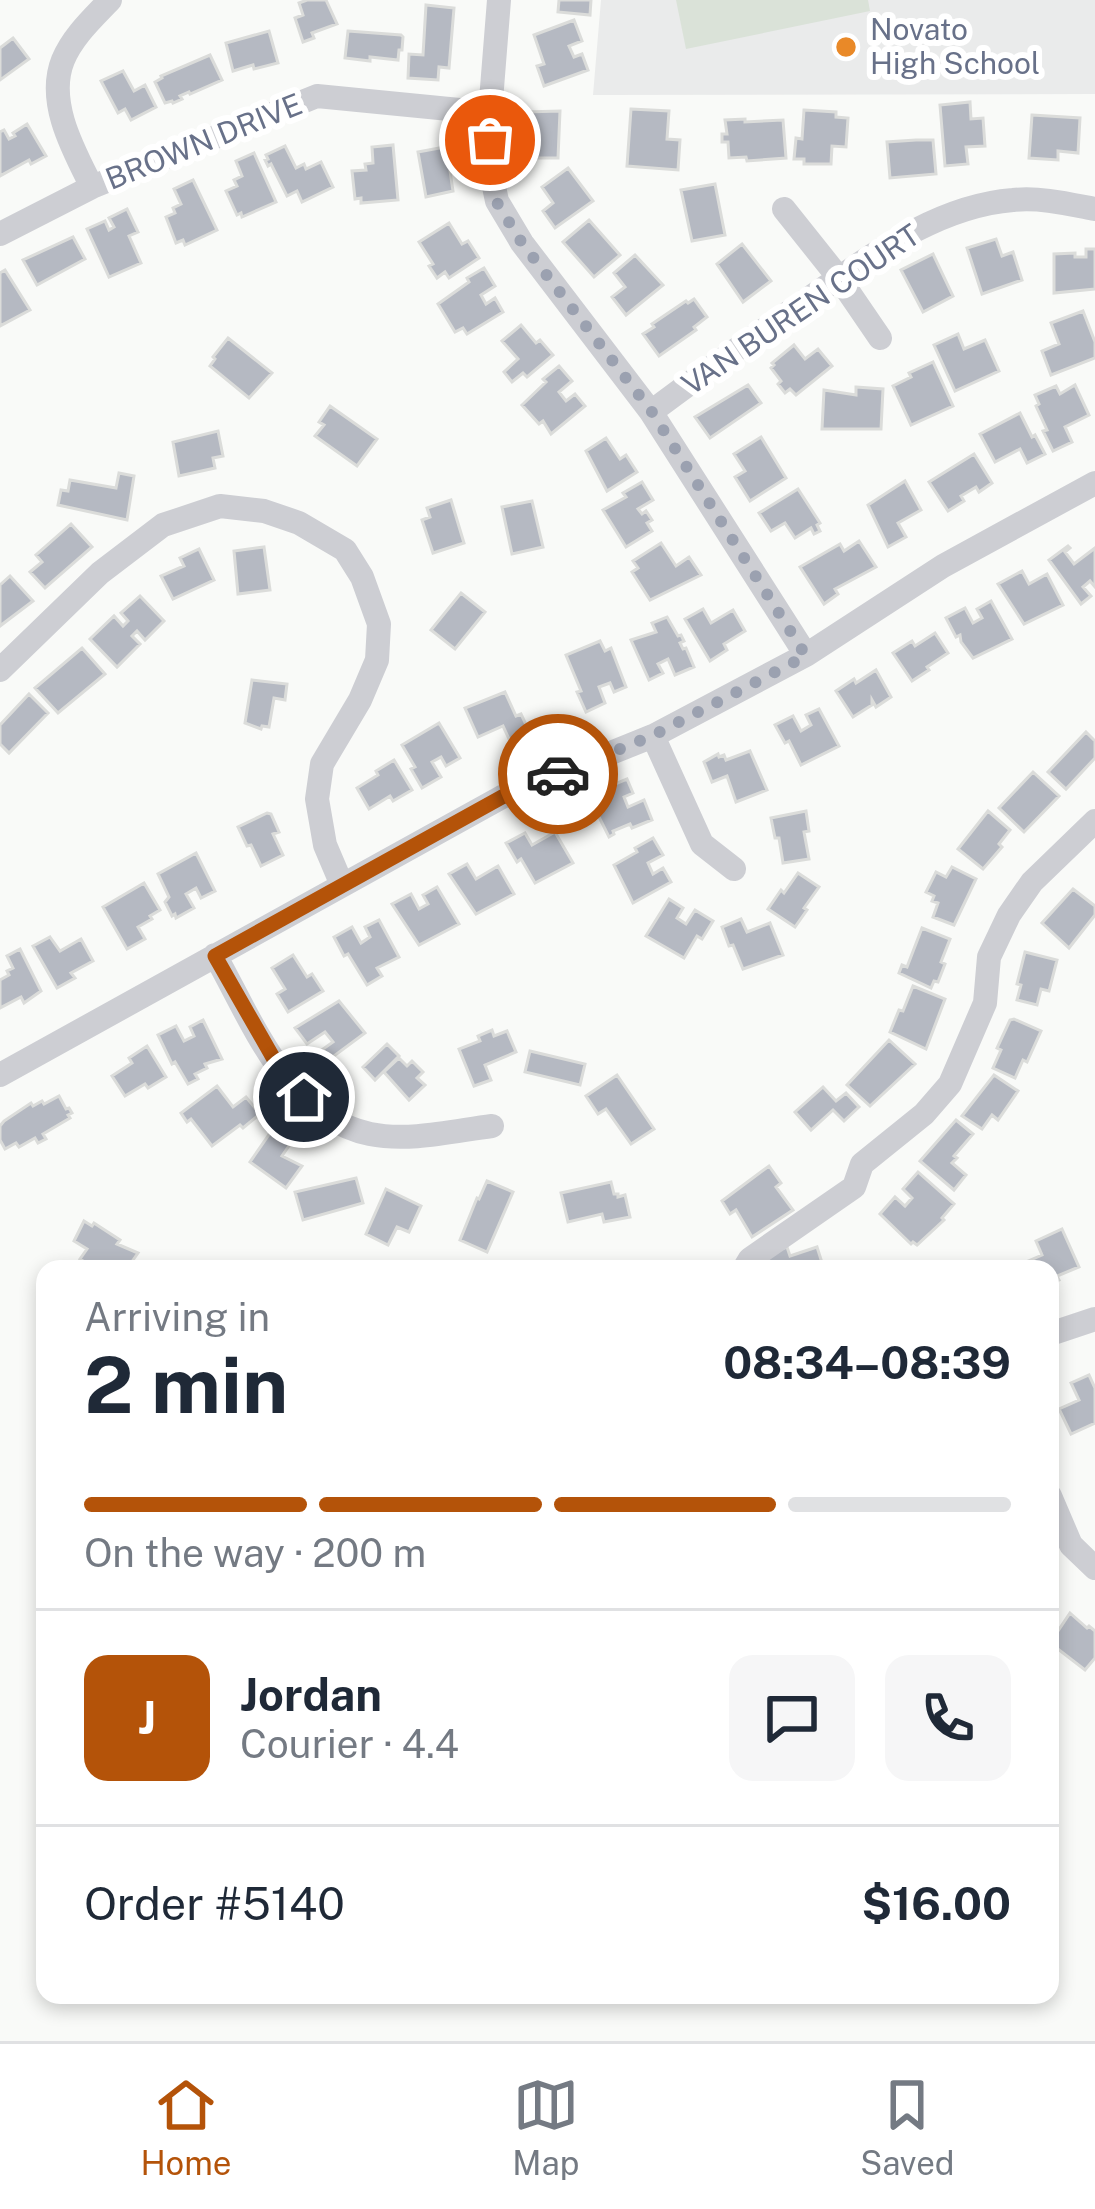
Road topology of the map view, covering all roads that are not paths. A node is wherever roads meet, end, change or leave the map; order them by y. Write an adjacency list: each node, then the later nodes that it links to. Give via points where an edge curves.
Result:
1 (110, 0): 4 (street, via 61,63 63,128)
2 (499, 0): 3 (street)
3 (490, 113): 4 (street, BROWN DRIVE, via 317,96); 10 (street, via 496,201)
4 (92, 187): 7 (street, BROWN DRIVE)
5 (784, 209): 8 (street)
6 (1095, 209): 8 (street, VAN BUREN COURT, via 1016,199 973,207)
7 (0, 234)
8 (839, 278): 9 (street); 10 (street, VAN BUREN COURT)
9 (880, 338)
10 (652, 412): 12 (street)
11 (1095, 483): 12 (street, via 943,566)
12 (806, 656): 14 (street)
13 (0, 670): 17 (street, via 100,573 163,525 220,506 264,511 345,550 379,624 377,660 322,764 317,799)
14 (652, 736): 16 (street, via 702,844); 17 (street, via 502,797)
15 (1095, 821): 21 (street, via 1009,914 989,957 985,1003 950,1084 862,1164 854,1187)
16 (734, 869)
17 (342, 885): 18 (street)
18 (215, 956): 19 (street); 20 (street, via 283,1075 338,1122 371,1135)
19 (0, 1075)
20 (492, 1126)
21 (749, 1260)
22 (1095, 1319): 23 (street)
23 (1059, 1331)
24 (1059, 1517): 25 (street, via 1071,1545)
25 (1095, 1568)

